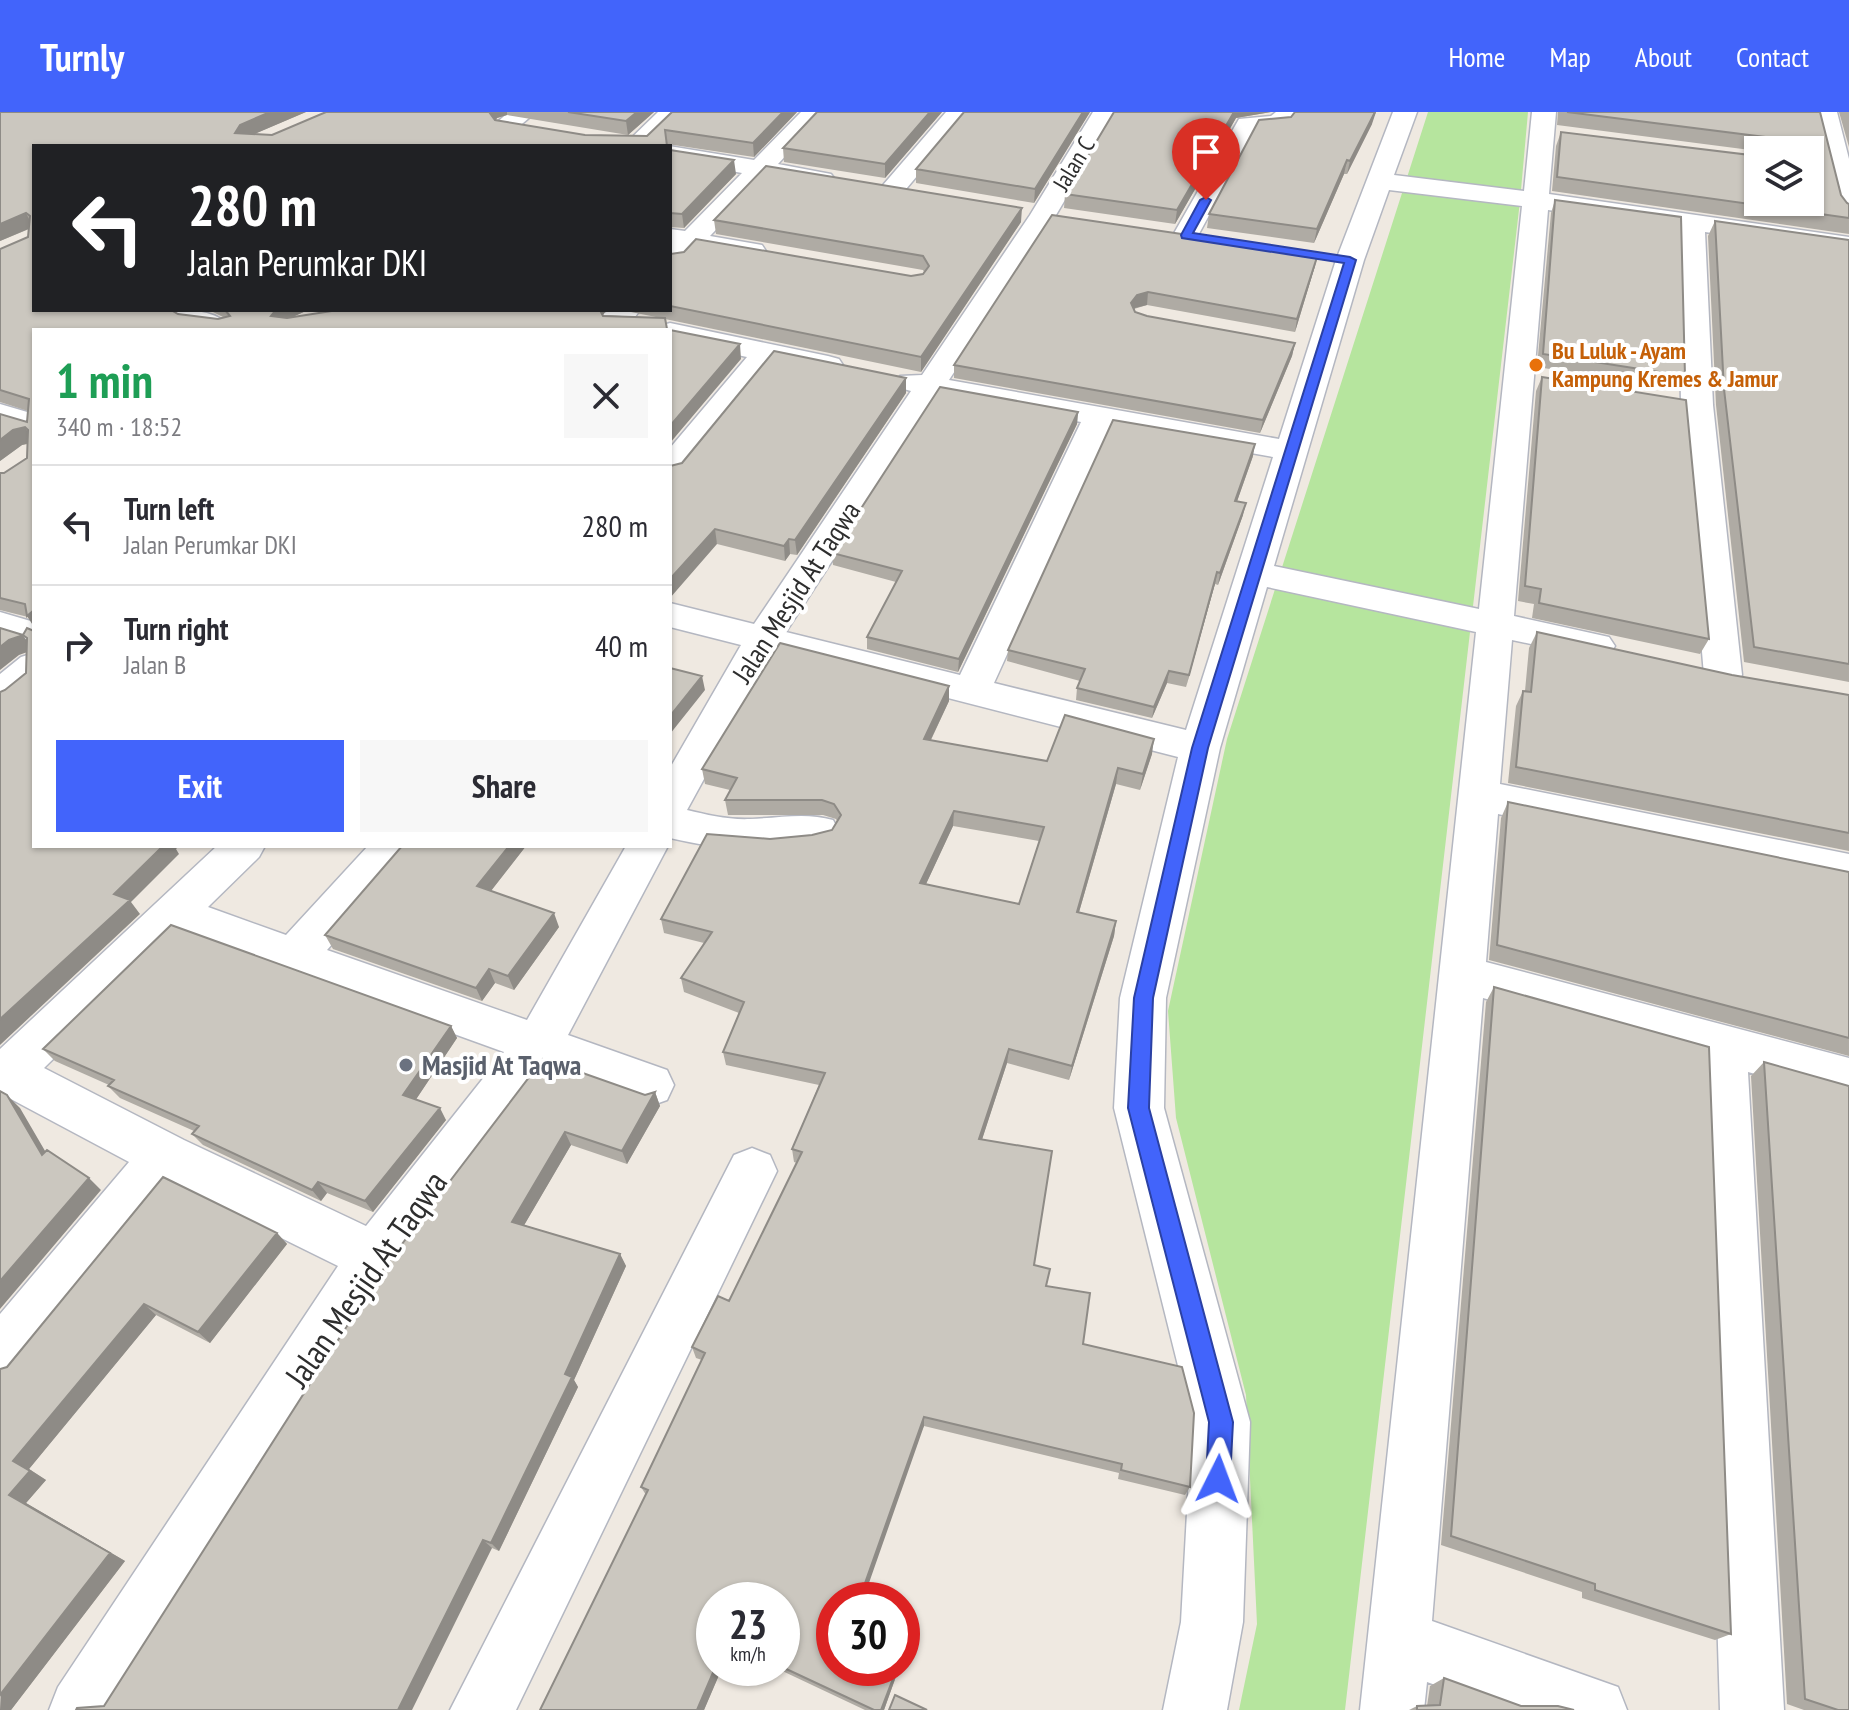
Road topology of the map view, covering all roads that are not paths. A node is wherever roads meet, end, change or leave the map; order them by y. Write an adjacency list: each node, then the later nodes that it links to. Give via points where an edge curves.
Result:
1 (672, 112): 13 (street)
2 (814, 112): 15 (street)
3 (959, 112): 19 (street)
4 (1105, 112): 24 (street, Jalan C)
5 (1289, 112): 28 (street, via 1278,123 1247,124)
6 (1825, 112): 17 (street)
7 (1836, 112): 8 (street)
8 (1849, 113)
9 (1396, 114): 18 (street)
10 (523, 122): 12 (street)
11 (1548, 127): 21 (street)
12 (484, 144)
13 (628, 144)
14 (672, 153): 15 (street)
15 (761, 169): 19 (street); 29 (street)
16 (1824, 170): 17 (street)
17 (1840, 172): 22 (street)
18 (1379, 181): 21 (street); 44 (street, via 1335,258)
19 (892, 190): 20 (street)
20 (922, 195)
21 (1535, 200): 26 (street); 49 (street, via 1533,380)
22 (1849, 209)
23 (1013, 210): 24 (street)
24 (1043, 215): 25 (street); 40 (street, Jalan C)
25 (1072, 219)
26 (1691, 222): 31 (street); 54 (street, via 1682,403)
27 (1158, 231): 28 (street)
28 (1186, 235): 30 (street)
29 (680, 239): 32 (street); 33 (street)
30 (1216, 240)
31 (1849, 245)
32 (780, 256)
33 (672, 257)
34 (182, 312): 36 (street)
35 (613, 320): 37 (street)
36 (214, 328)
37 (651, 328)
38 (672, 332): 39 (street)
39 (766, 353): 40 (street); 45 (street)
40 (931, 386): 42 (street); 51 (street, Jalan Mesjid At Taqwa)
41 (0, 413): 43 (street)
42 (1100, 415): 44 (street); 55 (street)
43 (32, 424)
44 (1291, 451): 46 (street)
45 (672, 467)
46 (1255, 573): 49 (street); 57 (street)
47 (672, 615): 51 (street)
48 (0, 624): 50 (street)
49 (1497, 624): 52 (street); 58 (street)
50 (32, 634)
51 (763, 638): 55 (street); 59 (street, Jalan Mesjid At Taqwa)
52 (1635, 655)
53 (32, 668): 56 (street)
54 (1722, 674)
55 (972, 690): 57 (street)
56 (0, 694)
57 (1200, 748): 81 (street, via 1143,998 1139,1108 1221,1422 1212,1622)
58 (1481, 795): 65 (street); 68 (street)
59 (672, 800)
60 (672, 822): 61 (street, via 747,835)
61 (818, 831)
62 (242, 848): 66 (street)
63 (391, 848): 67 (street)
64 (646, 848): 70 (street, Jalan Mesjid At Taqwa)
65 (1849, 871)
66 (173, 916): 67 (street); 71 (street)
67 (294, 956): 70 (street)
68 (1462, 974): 69 (street); 78 (street)
69 (1723, 1044): 72 (street); 84 (street)
70 (538, 1045): 73 (street); 76 (street, Jalan Mesjid At Taqwa)
71 (4, 1077): 74 (street)
72 (1849, 1079)
73 (650, 1085)
74 (166, 1156): 76 (street); 77 (street)
75 (752, 1171): 80 (street)
76 (374, 1257): 79 (street, Jalan Mesjid At Taqwa)
77 (0, 1356)
78 (1399, 1641): 82 (street); 83 (street)
79 (81, 1710)
80 (482, 1710)
81 (1195, 1710)
82 (1392, 1710)
83 (1595, 1710)
84 (1752, 1710)

